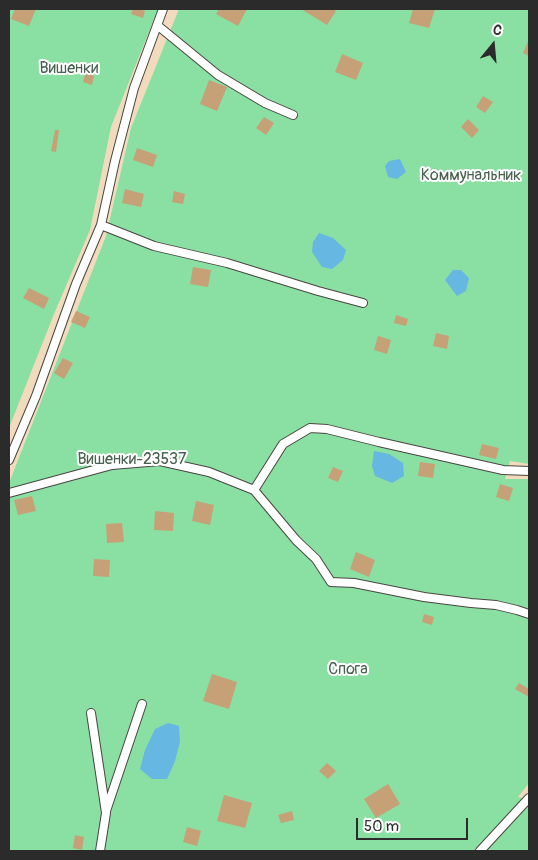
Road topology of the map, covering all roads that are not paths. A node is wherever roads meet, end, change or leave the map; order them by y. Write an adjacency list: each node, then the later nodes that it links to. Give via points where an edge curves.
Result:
1 (163, 9): 2 (lane)
2 (157, 25): 3 (lane, via 218,75 265,103); 4 (lane, via 134,88)
3 (294, 115)
4 (101, 225): 5 (lane, via 154,246 227,263); 6 (lane)
5 (363, 303)
6 (9, 460)
7 (529, 471): 8 (lane, via 502,470 327,429 310,428 283,444)
8 (254, 490): 9 (lane, via 209,472 160,461 112,465); 10 (lane, via 316,559 331,582 496,605)
9 (9, 493)
10 (529, 614)
11 (142, 704): 15 (lane)
12 (91, 712): 15 (lane)
13 (529, 798): 14 (lane)
14 (525, 807): 17 (lane)
15 (106, 813): 16 (lane)
16 (100, 851)
17 (480, 851)

